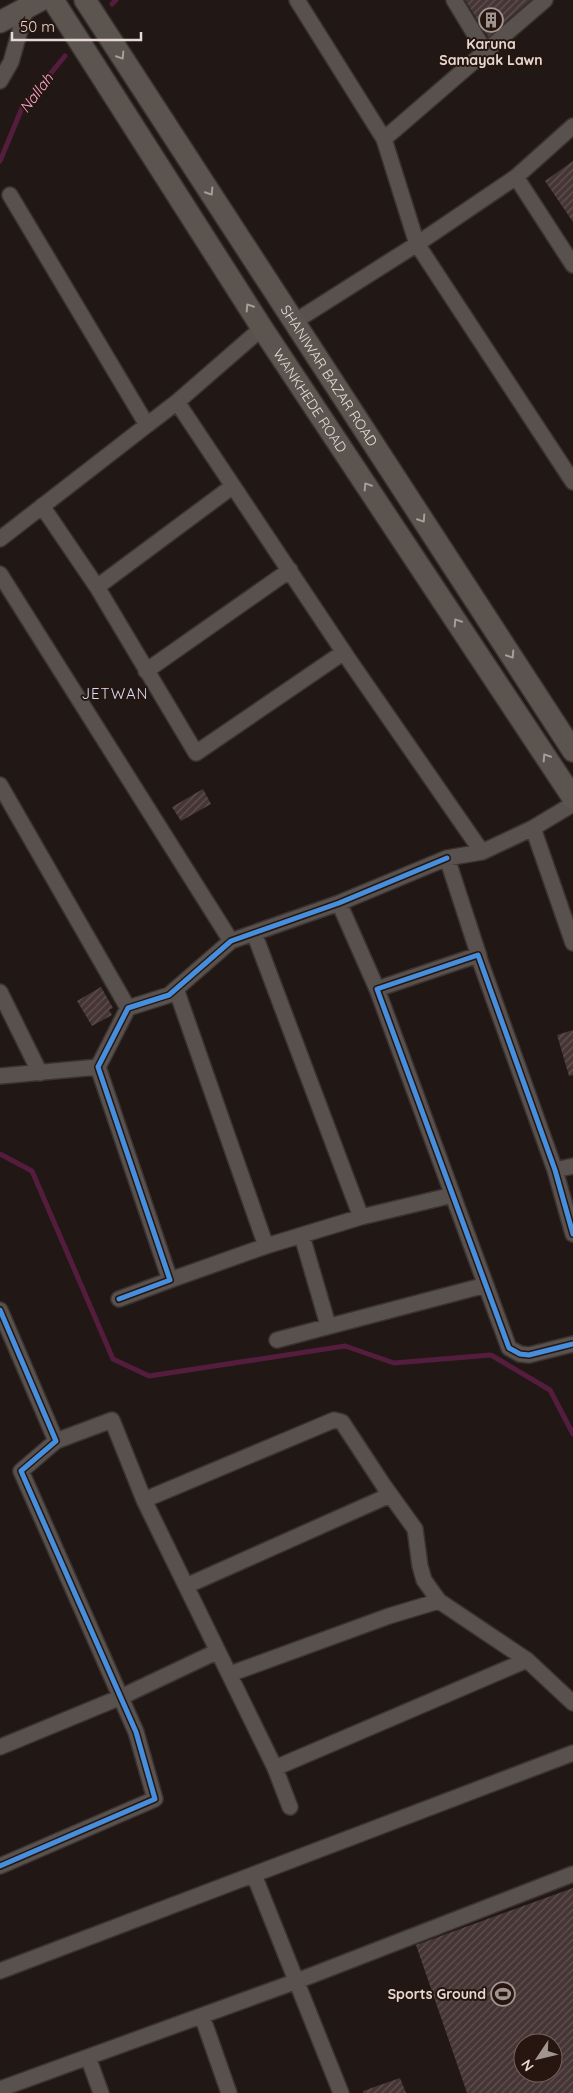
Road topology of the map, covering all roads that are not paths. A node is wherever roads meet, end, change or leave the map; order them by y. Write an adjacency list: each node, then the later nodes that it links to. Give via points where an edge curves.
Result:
1 (53, 0): 17 (main road, WANKHEDE ROAD, one-way to 1)
2 (85, 0): 16 (main road, SHANIWAR BAZAR ROAD, one-way to 16)
3 (298, 0): 11 (street)
4 (454, 0): 8 (street)
5 (544, 0): 8 (street)
6 (34, 5): 7 (main road); 9 (street)
7 (0, 22)
8 (485, 51): 11 (street)
9 (0, 81)
10 (573, 126): 12 (street)
11 (384, 139): 14 (street)
12 (516, 177): 14 (street); 15 (street)
13 (10, 196): 19 (street)
14 (417, 244): 16 (street); 20 (street)
15 (573, 265)
16 (294, 322): 29 (main road, SHANIWAR BAZAR ROAD, one-way to 29)
17 (262, 328): 18 (street); 31 (main road, WANKHEDE ROAD, one-way to 17)
18 (177, 402): 19 (street); 21 (street)
19 (147, 425): 22 (street)
20 (573, 482)
21 (233, 486): 24 (street); 26 (street)
22 (42, 506): 23 (street); 26 (street)
23 (0, 539)
24 (290, 570): 27 (street); 28 (street)
25 (0, 574): 38 (street)
26 (96, 587): 28 (street)
27 (344, 652): 28 (street, via 196,753); 34 (street)
28 (146, 671)
29 (573, 751)
30 (0, 784): 44 (street)
31 (573, 798)
32 (573, 804): 33 (street)
33 (533, 828): 34 (street); 39 (street)
34 (482, 852): 35 (street)
35 (447, 858): 36 (street); 40 (street)
36 (339, 902): 37 (street); 41 (street)
37 (254, 933): 38 (street); 51 (street)
38 (231, 941): 42 (street)
39 (573, 943)
40 (478, 956): 41 (street); 49 (street)
41 (376, 988): 50 (street)
42 (176, 989): 44 (street, via 169,995); 54 (street)
43 (0, 992): 46 (street)
44 (128, 1008): 45 (street)
45 (98, 1067): 46 (street); 55 (street)
46 (40, 1072): 47 (street)
47 (0, 1076)
48 (573, 1166): 49 (street)
49 (555, 1170): 52 (street)
50 (453, 1195): 51 (street); 56 (street)
51 (361, 1217): 53 (street)
52 (573, 1234)
53 (302, 1236): 54 (street); 59 (street)
54 (266, 1246): 55 (street)
55 (170, 1280): 57 (street)
56 (486, 1285): 59 (street); 61 (street, via 509,1348 529,1355)
57 (119, 1299)
58 (0, 1310): 62 (street)
59 (328, 1325): 60 (street)
60 (276, 1340)
61 (573, 1344)
62 (56, 1441): 64 (street, via 112,1420); 70 (street, via 21,1472)
63 (390, 1496): 64 (street, via 339,1419); 65 (street); 66 (street, via 415,1529 424,1580)
64 (144, 1500): 65 (street)
65 (186, 1586): 67 (street)
66 (438, 1601): 68 (street); 69 (street)
67 (218, 1651): 69 (street); 70 (street)
68 (527, 1660): 71 (street); 74 (street)
69 (230, 1674): 74 (street)
70 (121, 1697): 72 (street); 76 (street, via 136,1732 155,1799)
71 (573, 1702)
72 (0, 1747)
73 (573, 1753): 78 (street)
74 (276, 1768): 75 (street)
75 (290, 1807)
76 (0, 1866)
77 (573, 1874): 80 (street)
78 (254, 1875): 79 (street); 80 (street)
79 (0, 1970)
80 (297, 1981): 81 (street); 86 (street)
81 (202, 2016): 82 (street); 85 (street)
82 (88, 2057): 83 (street); 84 (street)
83 (0, 2088)
84 (101, 2093)
85 (229, 2093)
86 (341, 2093)

